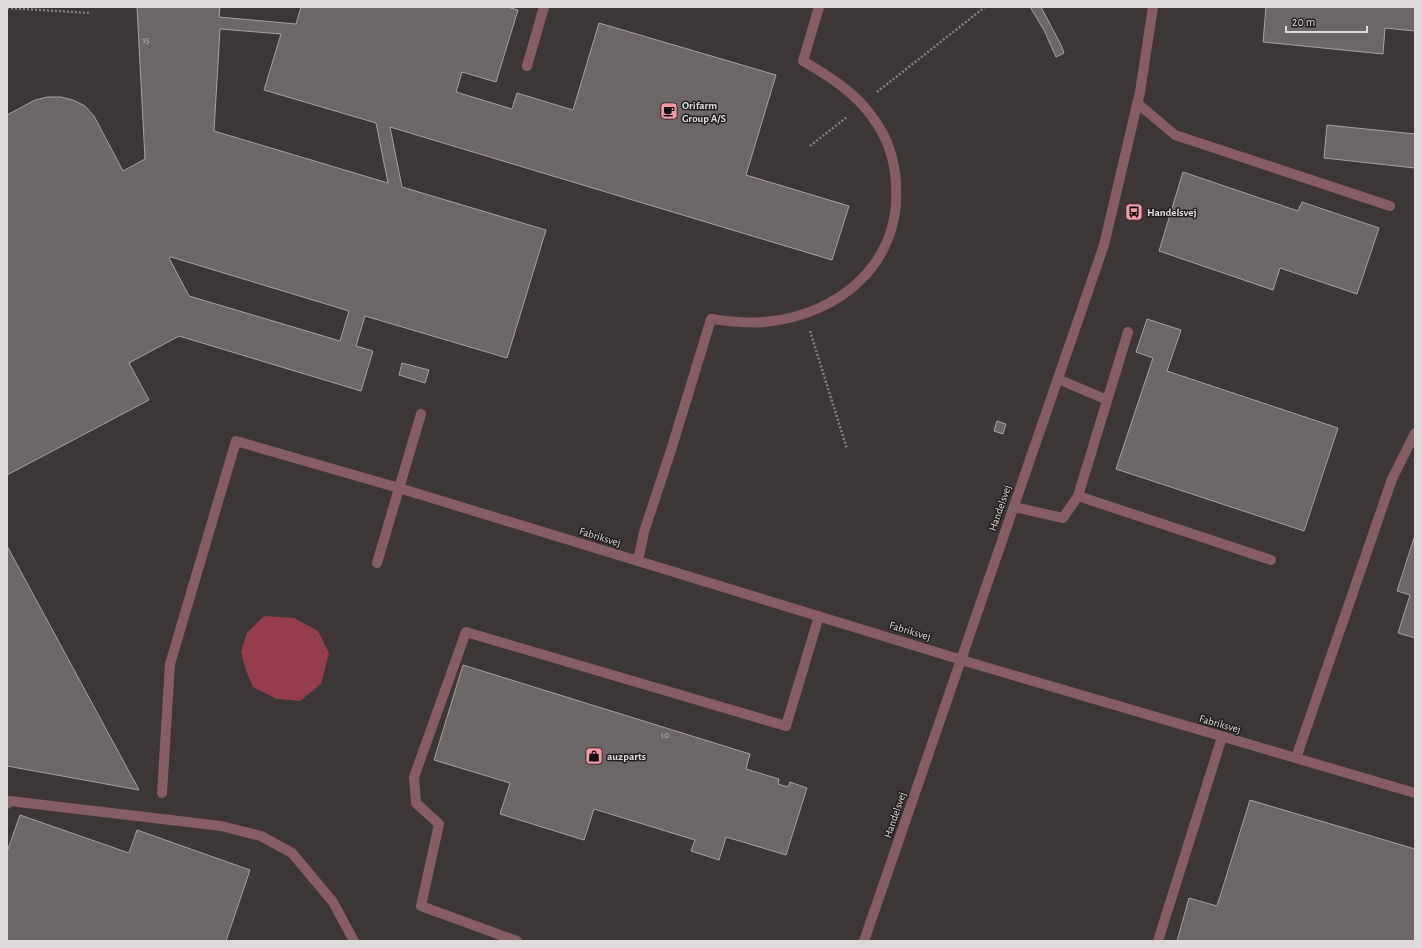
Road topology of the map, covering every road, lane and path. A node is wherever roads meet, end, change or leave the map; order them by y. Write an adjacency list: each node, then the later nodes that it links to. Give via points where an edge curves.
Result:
1 (544, 7): 7 (street)
2 (819, 7): 9 (street, via 803,61 824,73)
3 (985, 7): 9 (path)
4 (1153, 7): 8 (street, Handelsvej)
5 (7, 8): 6 (path)
6 (91, 13)
7 (527, 66)
8 (1137, 103): 11 (street, via 1174,135); 14 (street, Handelsvej, via 1104,245)
9 (862, 104): 10 (path); 12 (street, via 882,132 890,148 896,171 897,194 891,234 878,260 862,280 845,294)
10 (810, 146)
11 (1390, 206)
12 (805, 314): 18 (path); 23 (street, via 764,322 711,319 644,532)
13 (1128, 332): 15 (street)
14 (1058, 378): 15 (street); 21 (street, Handelsvej)
15 (1107, 400): 20 (street)
16 (421, 414): 19 (street)
17 (1415, 433): 28 (street, via 1392,479)
18 (847, 449)
19 (399, 488): 23 (street, Fabriksvej); 24 (street); 29 (street, Fabriksvej, via 236,441 170,664)
20 (1078, 496): 21 (street, via 1063,518); 22 (street)
21 (1014, 507): 26 (street, Handelsvej)
22 (1271, 560)
23 (638, 561): 25 (street, Fabriksvej)
24 (377, 563)
25 (819, 616): 26 (street, Fabriksvej); 33 (street, via 786,726 466,632 414,777 416,803 439,824 421,906)
26 (961, 660): 27 (street, Fabriksvej); 34 (street, Handelsvej)
27 (1222, 736): 28 (street, Fabriksvej); 35 (street)
28 (1296, 758): 30 (street, Fabriksvej)
29 (162, 793)
30 (1415, 793)
31 (7, 804): 32 (street, via 10,802 221,826 261,836 292,853 333,902)
32 (354, 941)
33 (517, 941)
34 (864, 941)
35 (1158, 941)

